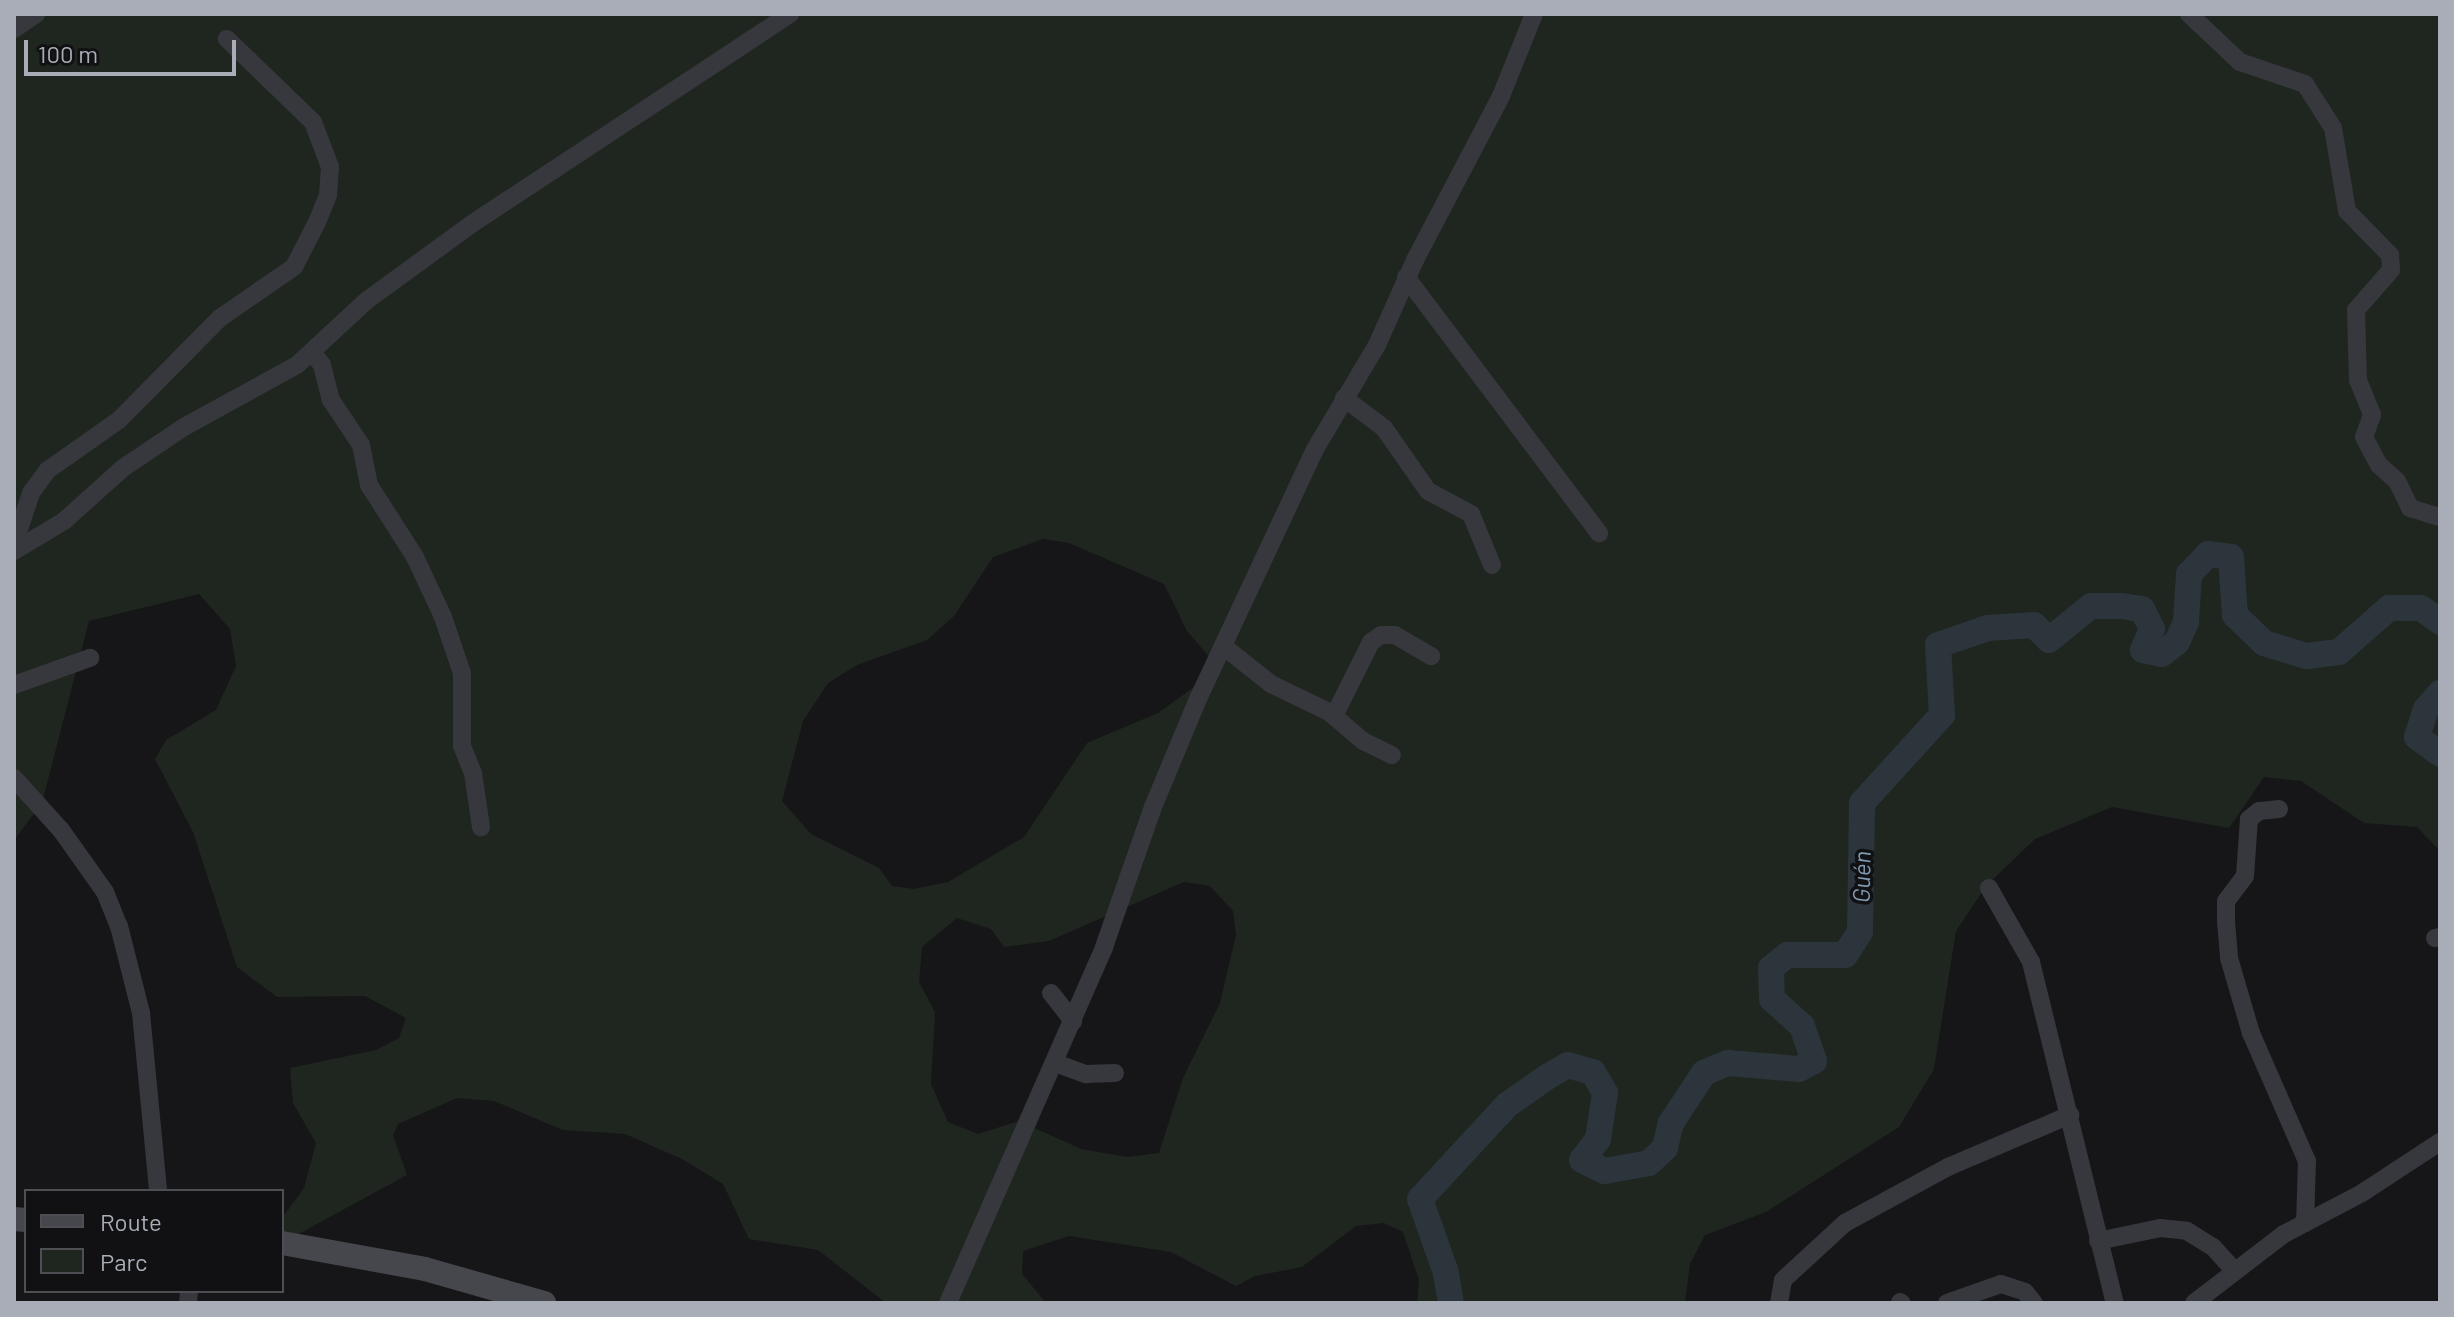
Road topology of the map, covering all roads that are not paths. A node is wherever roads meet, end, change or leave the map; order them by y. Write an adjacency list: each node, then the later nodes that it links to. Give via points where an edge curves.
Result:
1 (36, 14): 5 (street)
2 (790, 14): 8 (street, via 419,261 342,320)
3 (1534, 14): 7 (street, via 1501,96)
4 (2189, 14): 10 (street, via 2240,62 2305,84 2333,128 2347,211 2390,255 2391,270 2356,310 2358,380 2372,415 2364,437 2410,508)
5 (14, 29)
6 (227, 39): 12 (street, via 313,122 330,167 323,207 294,267 212,325 119,420 48,470 31,493)
7 (1406, 277): 9 (street, via 1377,345); 11 (street)
8 (312, 352): 13 (street, via 286,373 184,427 123,468 64,521); 23 (street, via 322,365 331,400 361,445 369,485 415,557 443,617 462,673 462,746 473,773)
9 (1344, 398): 14 (street, via 1384,428 1428,491 1471,514); 15 (street)
10 (2440, 517)
11 (1599, 533)
12 (14, 545)
13 (14, 551)
14 (1492, 565)
15 (1223, 646): 19 (street, via 1271,684); 26 (street, via 1153,807)
16 (1431, 656): 19 (street, via 1395,635 1376,638)
17 (90, 658): 18 (street)
18 (14, 685)
19 (1334, 716): 20 (street, via 1363,741)
20 (1392, 755)
21 (14, 778): 31 (street, via 61,830 115,916 141,1013)
22 (2279, 809): 32 (street, via 2259,811 2249,819 2245,876 2226,901 2226,922 2229,958 2251,1033 2307,1161)
23 (481, 827)
24 (1989, 888): 29 (street, via 2031,962)
25 (1051, 993): 26 (street)
26 (1073, 1021): 27 (street)
27 (1055, 1063): 28 (street, via 1086,1074); 37 (street)
28 (1115, 1073)
29 (2070, 1115): 33 (street); 38 (street, via 1948,1167 1845,1223 1783,1280)
30 (2440, 1142): 32 (street)
31 (158, 1189)
32 (2305, 1223): 35 (street)
33 (2098, 1241): 35 (street, via 2160,1228 2187,1231 2213,1247); 41 (street)
34 (284, 1243): 36 (main road, via 425,1269)
35 (2234, 1270): 42 (street)
36 (544, 1303)
37 (948, 1303)
38 (1779, 1303)
39 (1947, 1303): 40 (street, via 2012,1284)
40 (2034, 1303)
41 (2115, 1303)
42 (2194, 1303)

